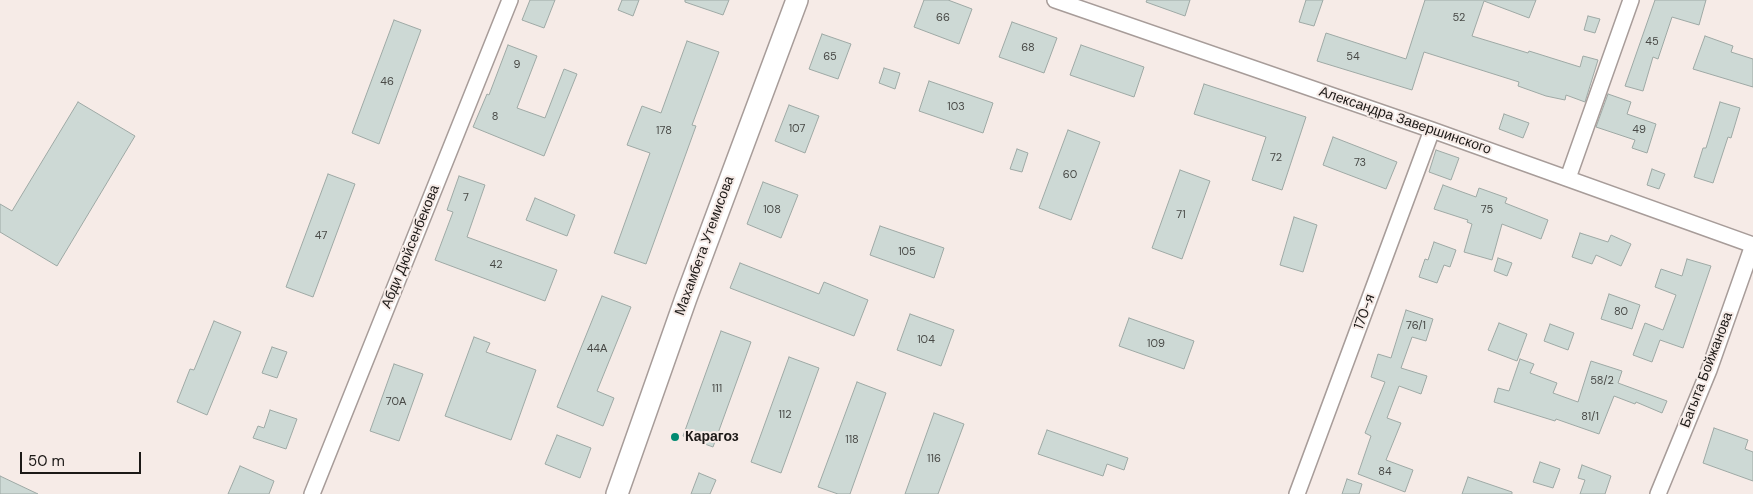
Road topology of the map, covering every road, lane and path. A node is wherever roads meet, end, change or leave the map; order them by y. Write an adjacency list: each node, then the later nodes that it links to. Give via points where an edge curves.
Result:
1 (510, 0): 10 (street, Абди Дюйсенбекова)
2 (797, 0): 9 (street, Махамбета Утемисова, via 686,298)
3 (1055, 0): 5 (street, Александра Завершинского)
4 (1631, 0): 6 (street)
5 (1432, 130): 6 (street, Александра Завершинского); 11 (street, 170-я)
6 (1568, 178): 7 (street, Александра Завершинского)
7 (1753, 245): 8 (street, Багыта Бойжанова)
8 (1664, 492)
9 (620, 493)
10 (312, 494)
11 (1297, 494)

